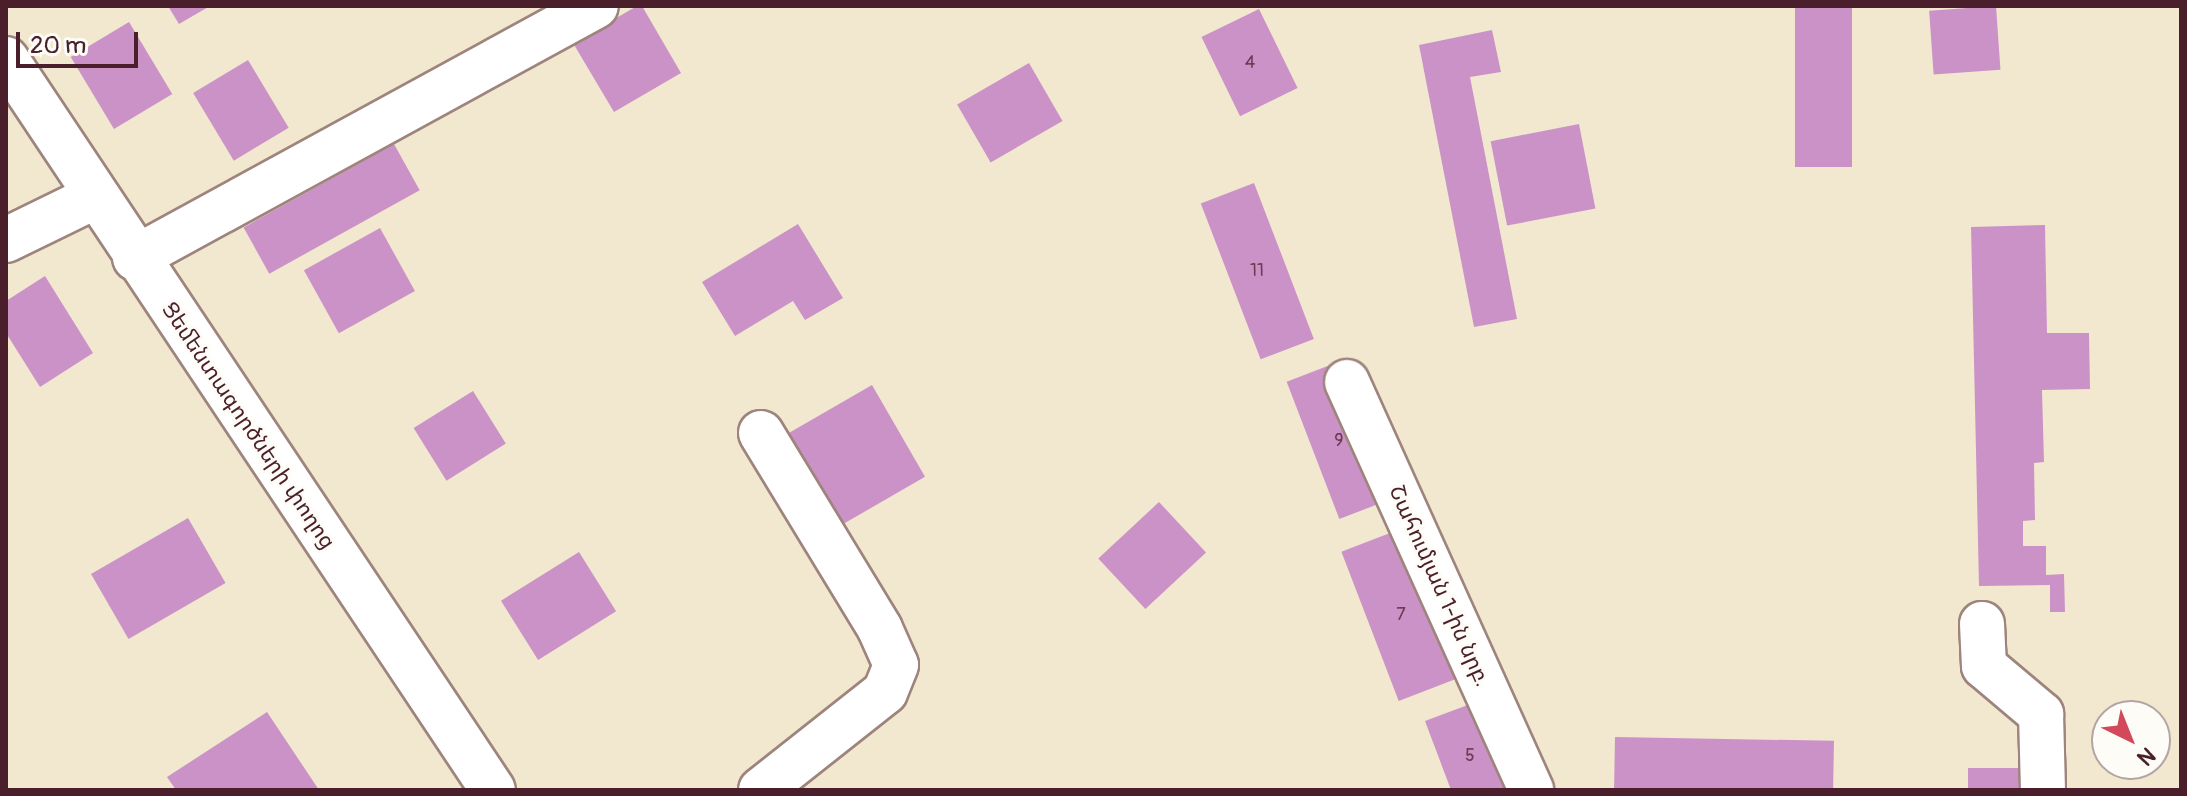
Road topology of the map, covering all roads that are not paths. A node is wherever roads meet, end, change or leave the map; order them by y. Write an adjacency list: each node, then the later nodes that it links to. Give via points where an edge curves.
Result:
1 (596, 6): 5 (street)
2 (6, 59): 3 (street, Ցեմենտագործների փողոց)
3 (94, 197): 4 (street); 5 (street, Ցեմենտագործների փողոց)
4 (6, 240)
5 (135, 258): 9 (street, Ցեմենտագործների փողոց)
6 (1347, 382): 11 (street, Շահումյան 1-ին նրբ.)
7 (761, 433): 10 (street, via 880,629 896,665 885,692)
8 (1982, 624): 12 (street, via 1984,666 2041,714)
9 (493, 790)
10 (761, 790)
11 (1531, 790)
12 (2043, 790)

